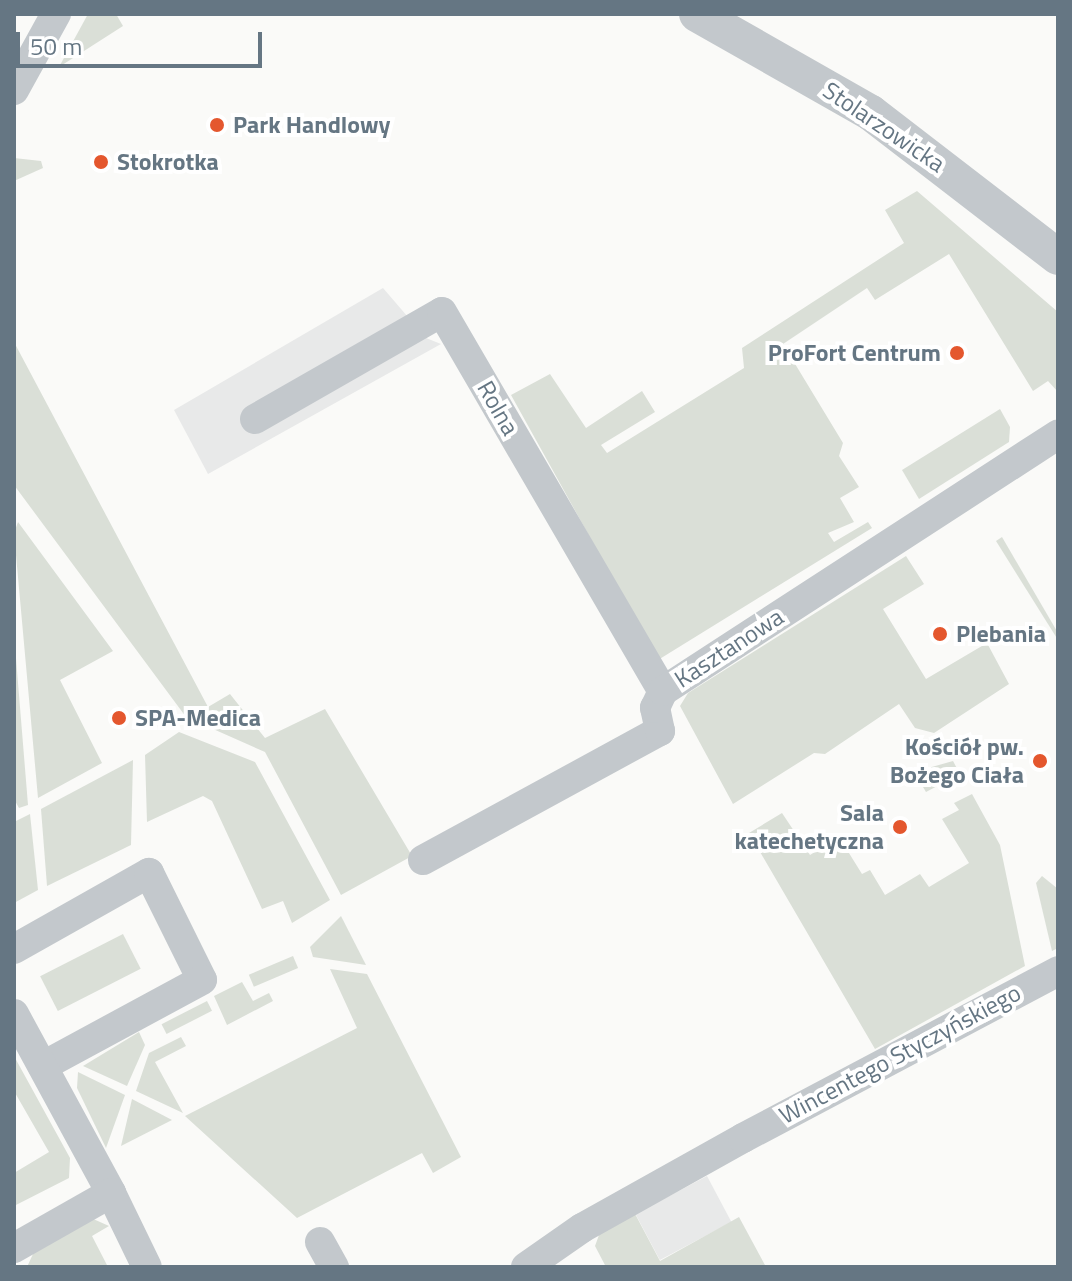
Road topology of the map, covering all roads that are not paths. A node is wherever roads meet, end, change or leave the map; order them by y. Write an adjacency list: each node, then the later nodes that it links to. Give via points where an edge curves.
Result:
1 (56, 14): 3 (street)
2 (697, 14): 4 (street, Stolarzowicka, via 871,113)
3 (14, 90)
4 (1057, 252)
5 (255, 419): 7 (street, Rolna, via 442,312)
6 (1058, 434): 7 (street, Kasztanowa)
7 (663, 691): 8 (street, Kasztanowa, via 655,708 660,731)
8 (423, 860)
9 (14, 949): 12 (street, via 149,873 202,980)
10 (1058, 971): 16 (street, Wincentego Styczyńskiego, via 743,1138 582,1228)
11 (14, 1014): 12 (street)
12 (43, 1066): 13 (street)
13 (111, 1193): 14 (street); 15 (street)
14 (14, 1248)
15 (147, 1267)
16 (526, 1267)

